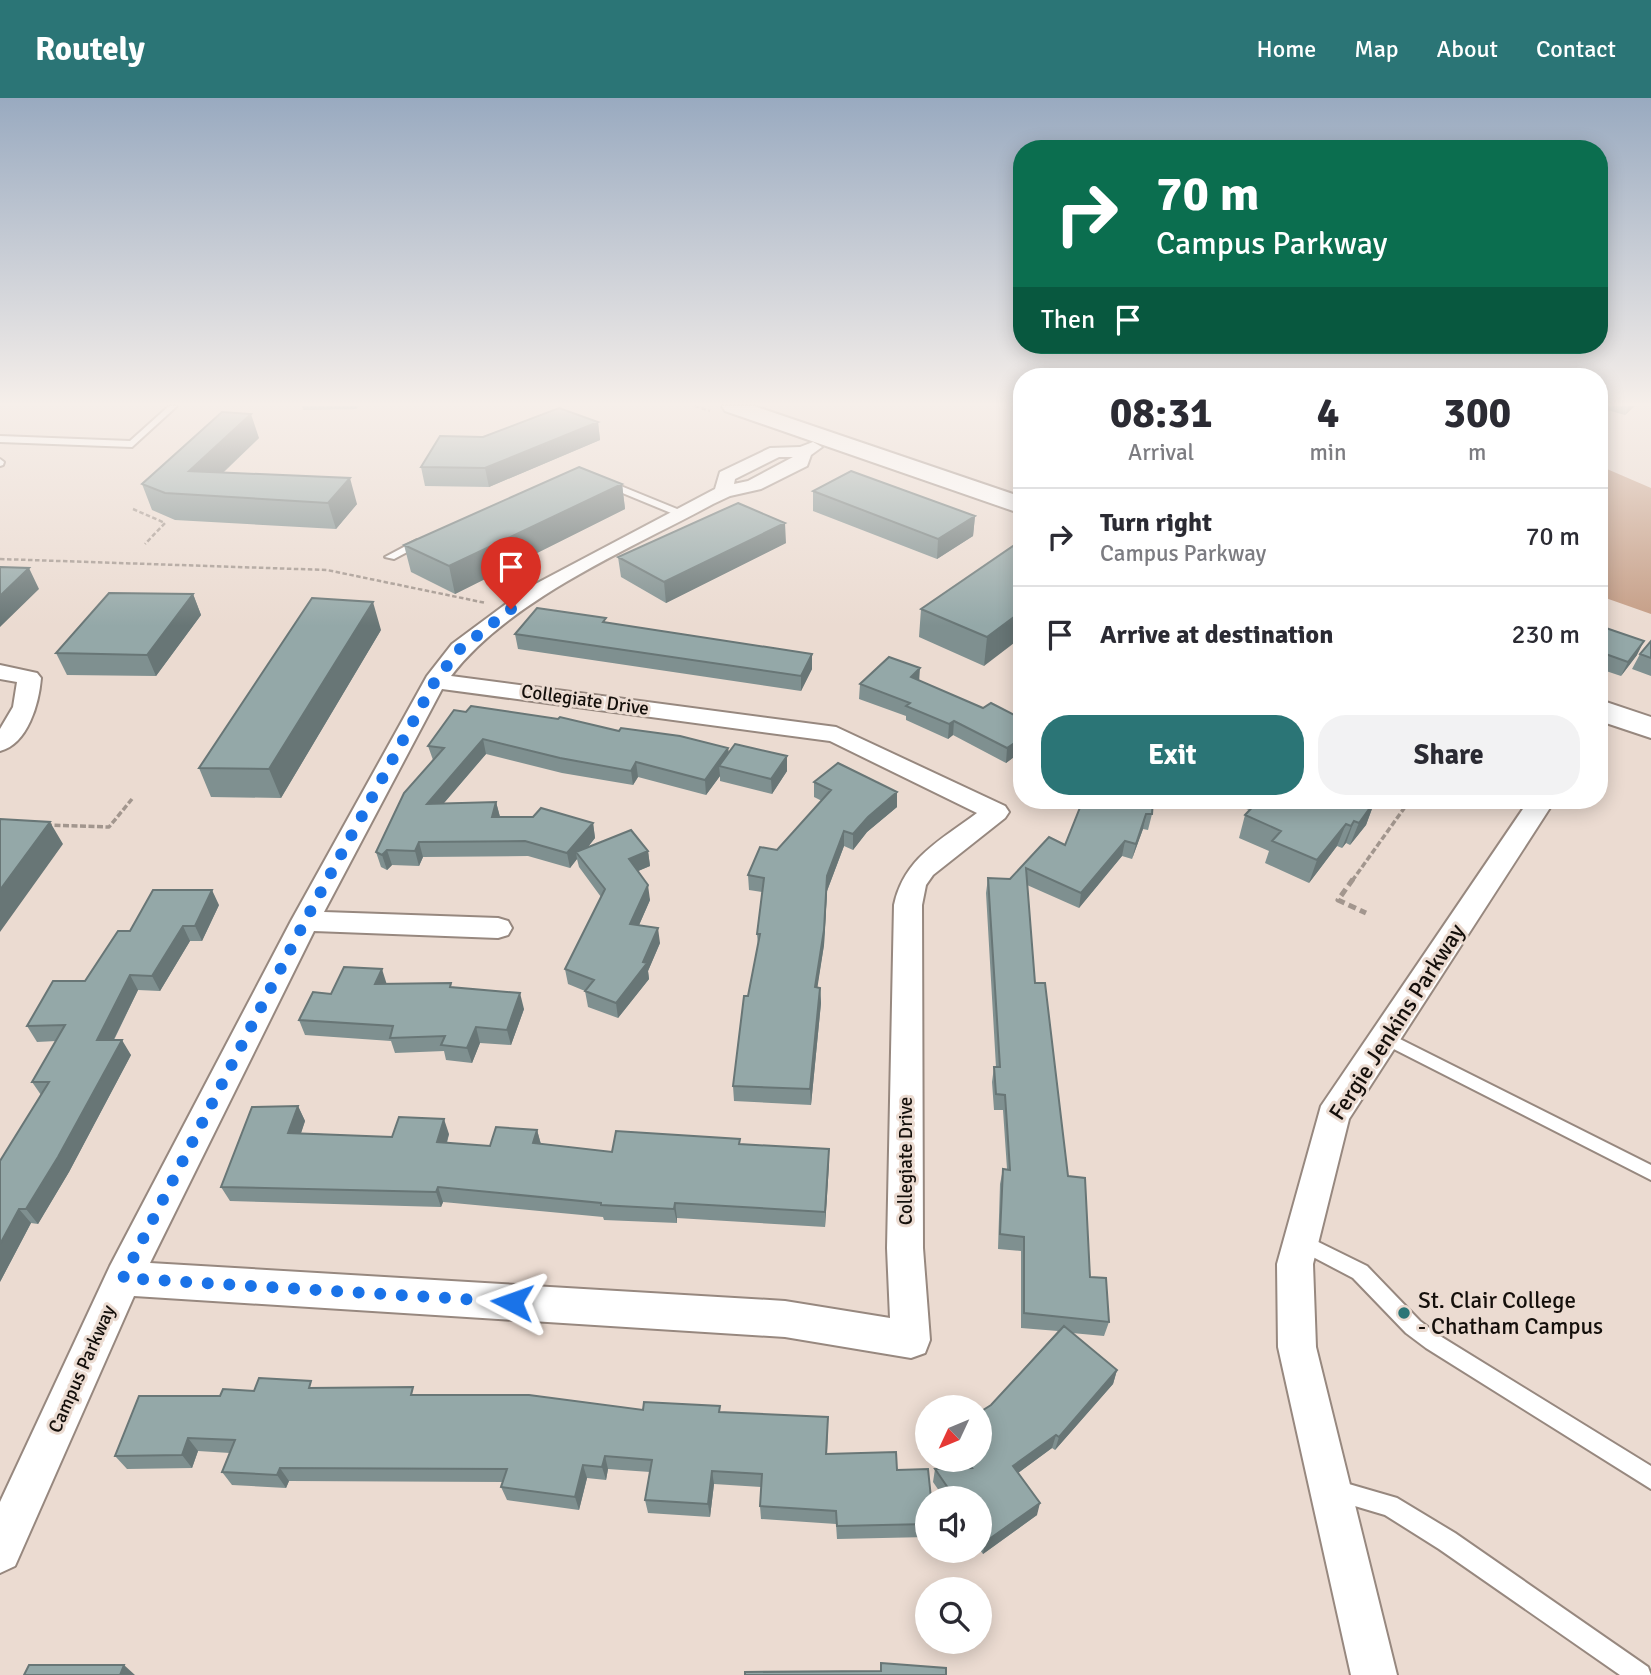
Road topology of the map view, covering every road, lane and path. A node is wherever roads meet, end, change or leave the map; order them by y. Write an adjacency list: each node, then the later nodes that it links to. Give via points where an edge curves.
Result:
1 (595, 480): 6 (lane)
2 (765, 480): 6 (street, Campus Parkway)
3 (946, 480): 4 (main road)
4 (1013, 503)
5 (133, 509): 8 (path, via 165,523)
6 (679, 513): 11 (street, Campus Parkway)
7 (435, 536): 9 (lane)
8 (145, 544)
9 (390, 557)
10 (0, 559): 11 (path, via 327,570)
11 (511, 609): 13 (street, Campus Parkway, via 460,649)
12 (0, 672): 16 (street, via 29,678 28,699 19,722)
13 (435, 681): 22 (street, Campus Parkway); 27 (street, Collegiate Drive, via 836,734 996,812 923,868 912,885 908,905 905,1248 911,1340 785,1319)
14 (1608, 714): 15 (main road)
15 (1651, 727)
16 (0, 744)
17 (132, 799): 20 (path, via 109,827)
18 (1404, 809): 21 (path, via 1338,900)
19 (1536, 809): 24 (street, Fergie Jenkins Parkway)
20 (41, 824)
21 (1366, 913)
22 (305, 921): 23 (street); 27 (street, Campus Parkway)
23 (498, 928)
24 (1384, 1037): 25 (lane); 26 (street, Fergie Jenkins Parkway, via 1333,1116)
25 (1651, 1173)
26 (1300, 1241): 28 (lane, via 1360,1272 1433,1342); 29 (street, Fergie Jenkins Parkway, via 1294,1264 1297,1347)
27 (123, 1278): 30 (street, Campus Parkway)
28 (1651, 1478)
29 (1330, 1490): 31 (street, Fergie Jenkins Parkway); 32 (lane, via 1401,1513)
30 (0, 1551)
31 (1374, 1675)
32 (1640, 1675)

